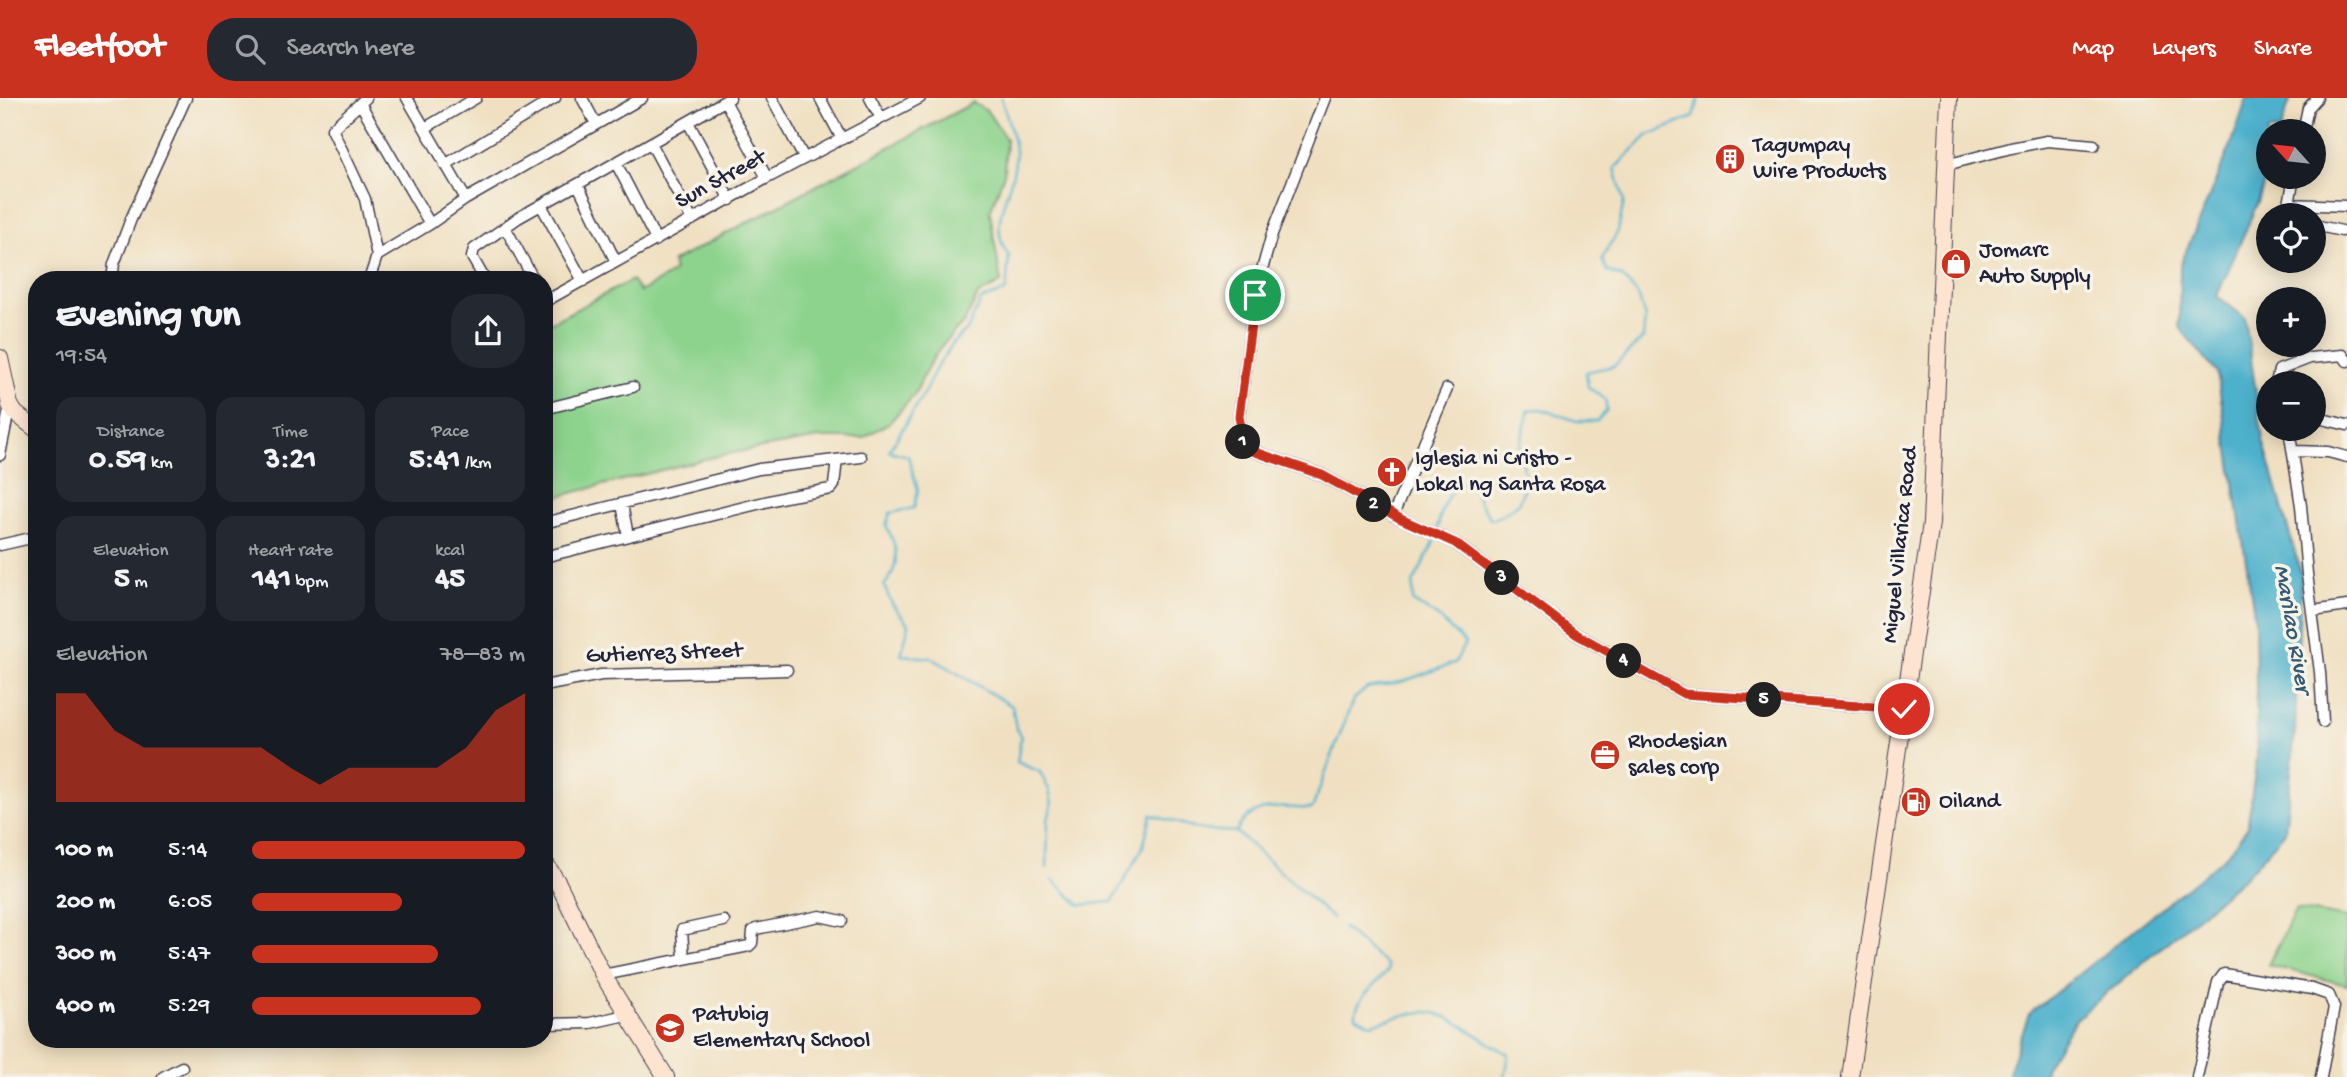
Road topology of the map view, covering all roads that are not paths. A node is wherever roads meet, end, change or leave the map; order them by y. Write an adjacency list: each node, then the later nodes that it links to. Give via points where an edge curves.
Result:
1 (186, 98): 43 (street, via 131,219)
2 (407, 98): 20 (street)
3 (476, 98): 20 (street)
4 (555, 98): 26 (street)
5 (582, 98): 19 (street)
6 (642, 98): 19 (street)
7 (772, 98): 24 (street)
8 (820, 98): 21 (street)
9 (870, 98): 16 (street)
10 (920, 98): 16 (street, Sun Street)
11 (1325, 98): 66 (street, via 1272,234 1255,295 1239,416 1244,448 1322,475)
12 (1949, 98): 27 (main road, Miguel Villarica Road)
13 (2318, 98): 17 (street, via 2308,108)
14 (728, 99): 18 (street); 28 (street)
15 (363, 100): 36 (street); 41 (street, via 332,129 365,199)
16 (881, 118): 21 (street, Sun Street)
17 (2306, 119)
18 (688, 122): 22 (street); 31 (street)
19 (596, 124): 30 (street)
20 (425, 128): 26 (street)
21 (842, 139): 24 (street, Sun Street)
22 (651, 143): 25 (street); 35 (street)
23 (2094, 145): 27 (street, via 2047,141)
24 (804, 158): 28 (street, Sun Street)
25 (616, 163): 29 (street); 40 (street)
26 (445, 165): 30 (street)
27 (1946, 165): 76 (main road, Miguel Villarica Road, via 1931,523)
28 (767, 178): 31 (street, Sun Street)
29 (578, 185): 32 (street); 42 (street)
30 (466, 199): 36 (street)
31 (730, 200): 35 (street, Sun Street)
32 (541, 205): 37 (street); 47 (street)
33 (2347, 206): 34 (street)
34 (2326, 207)
35 (692, 220): 40 (street, Sun Street)
36 (430, 224): 41 (street)
37 (505, 227): 45 (street, via 474,249 472,257); 46 (street)
38 (2326, 228): 39 (street)
39 (2342, 231)
40 (656, 240): 42 (street, Sun Street)
41 (377, 256): 44 (street)
42 (616, 262): 47 (street, Sun Street)
43 (113, 271)
44 (372, 271)
45 (480, 271)
46 (529, 271)
47 (583, 281): 48 (street, Sun Street)
48 (553, 296)
49 (0, 358): 54 (main road)
50 (2347, 360): 51 (street, via 2343,355 2310,358)
51 (2279, 371)
52 (633, 387): 55 (street)
53 (1447, 389): 66 (street)
54 (10, 405): 57 (main road); 61 (street)
55 (553, 407)
56 (2326, 420): 58 (street)
57 (28, 423)
58 (2347, 425)
59 (2291, 441): 60 (street)
60 (2293, 451): 63 (street); 73 (street)
61 (0, 455)
62 (861, 457): 64 (street)
63 (2347, 457)
64 (837, 460): 65 (street, via 759,469); 68 (street, via 831,489)
65 (622, 504): 67 (street); 68 (street)
66 (1393, 515): 76 (street, via 1455,543 1576,634 1684,694)
67 (553, 521)
68 (628, 536): 71 (street)
69 (28, 539): 70 (street)
70 (0, 545)
71 (553, 555)
72 (2347, 606): 73 (street)
73 (2312, 611): 77 (street)
74 (787, 670): 75 (street, Gutierrez Street, via 601,675)
75 (553, 684)
76 (1904, 709): 88 (main road, Miguel Villarica Road)
77 (2323, 722)
78 (553, 875): 82 (main road)
79 (724, 921): 81 (street, via 682,930)
80 (842, 921): 81 (street, via 820,916 756,929 749,946)
81 (684, 959): 82 (street)
82 (603, 975): 83 (main road)
83 (626, 1015): 84 (street, via 590,1023); 87 (main road)
84 (553, 1024)
85 (182, 1067): 86 (street)
86 (163, 1077)
87 (666, 1077)
88 (1850, 1077)
89 (2197, 1077): 90 (street, via 2218,982 2224,974 2329,995 2334,1007)
90 (2321, 1077)

